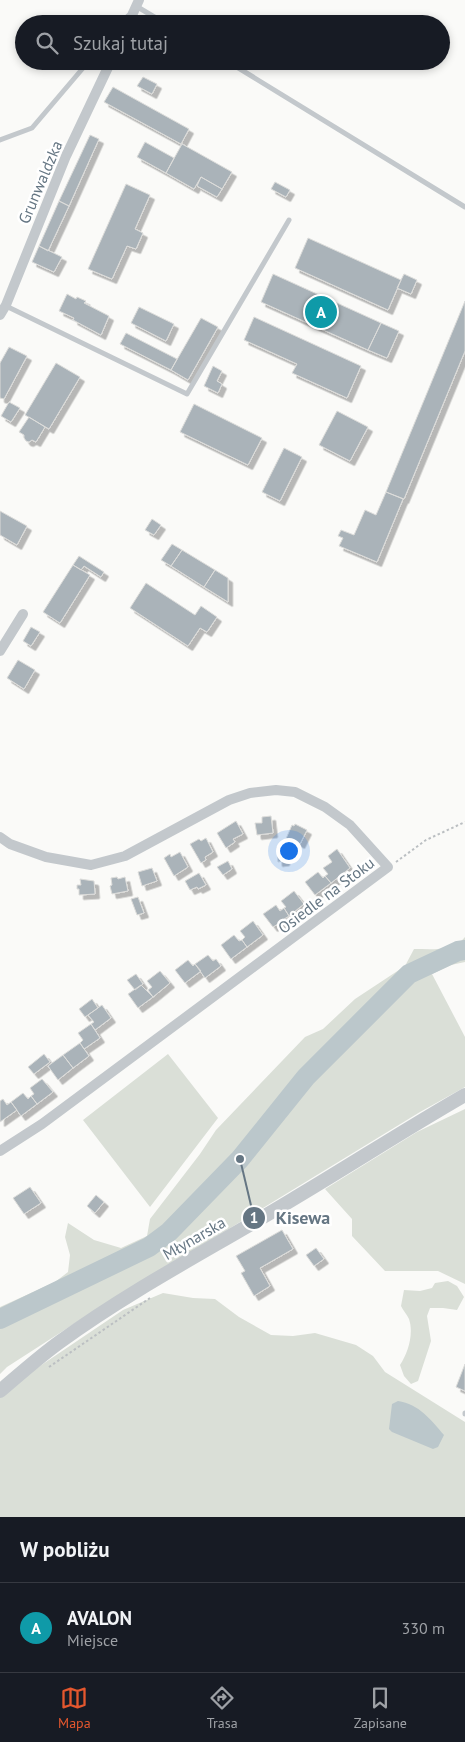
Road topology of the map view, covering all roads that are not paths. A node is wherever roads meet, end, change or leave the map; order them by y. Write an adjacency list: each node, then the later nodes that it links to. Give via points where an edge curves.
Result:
1 (138, 3): 2 (lane); 3 (street); 4 (lane)
2 (128, 15)
3 (132, 15)
4 (154, 15)
5 (81, 70): 8 (lane, via 32,128)
6 (106, 70): 11 (street, Grunwaldzka, via 66,156)
7 (242, 70): 9 (lane)
8 (0, 140)
9 (465, 207)
10 (289, 220): 11 (lane, via 187,394)
11 (6, 305): 12 (street, Grunwaldzka)
12 (0, 315)
13 (23, 614): 14 (street)
14 (0, 651)
15 (0, 837): 17 (street, Osiedle na Stoku, via 46,857 91,865 125,856 229,800 276,790 296,792 325,807 350,825 388,867 42,1124)
16 (465, 1095): 18 (street, Młynarska, via 96,1317)
17 (0, 1150)
18 (0, 1391)

